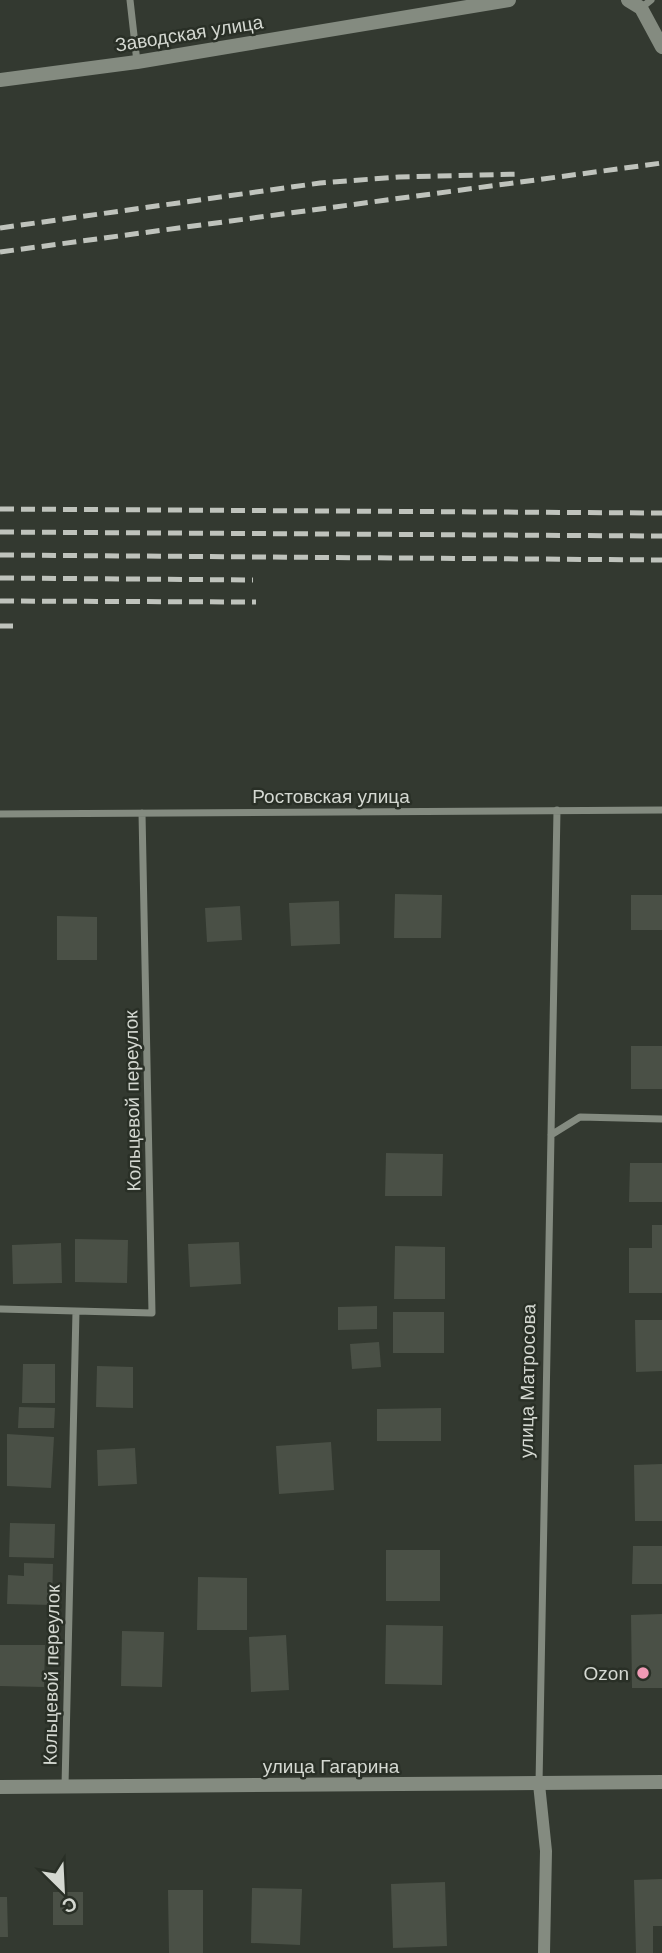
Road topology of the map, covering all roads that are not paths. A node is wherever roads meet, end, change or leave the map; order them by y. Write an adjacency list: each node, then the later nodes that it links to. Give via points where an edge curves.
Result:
1 (130, 0): 6 (street)
2 (509, 0): 6 (main road, Заводская улица)
3 (628, 0): 4 (main road)
4 (646, 4): 5 (main road)
5 (662, 47)
6 (137, 62): 7 (main road, Заводская улица)
7 (0, 80)
8 (557, 810): 9 (street, Ростовская улица); 10 (street, Ростовская улица); 13 (street, улица Матросова)
9 (662, 810)
10 (142, 813): 11 (street, Ростовская улица); 15 (street, Кольцевой переулок, via 152,1313)
11 (0, 814)
12 (662, 1119): 13 (street, via 580,1117)
13 (551, 1135): 17 (street, улица Матросова)
14 (0, 1309): 15 (street, Кольцевой переулок)
15 (76, 1311): 19 (street, Кольцевой переулок)
16 (662, 1782): 17 (main road, улица Гагарина)
17 (538, 1784): 19 (main road, улица Гагарина); 20 (street, улица Матросова, via 546,1851)
18 (0, 1787): 19 (main road, улица Гагарина)
19 (64, 1787)
20 (544, 1953)

